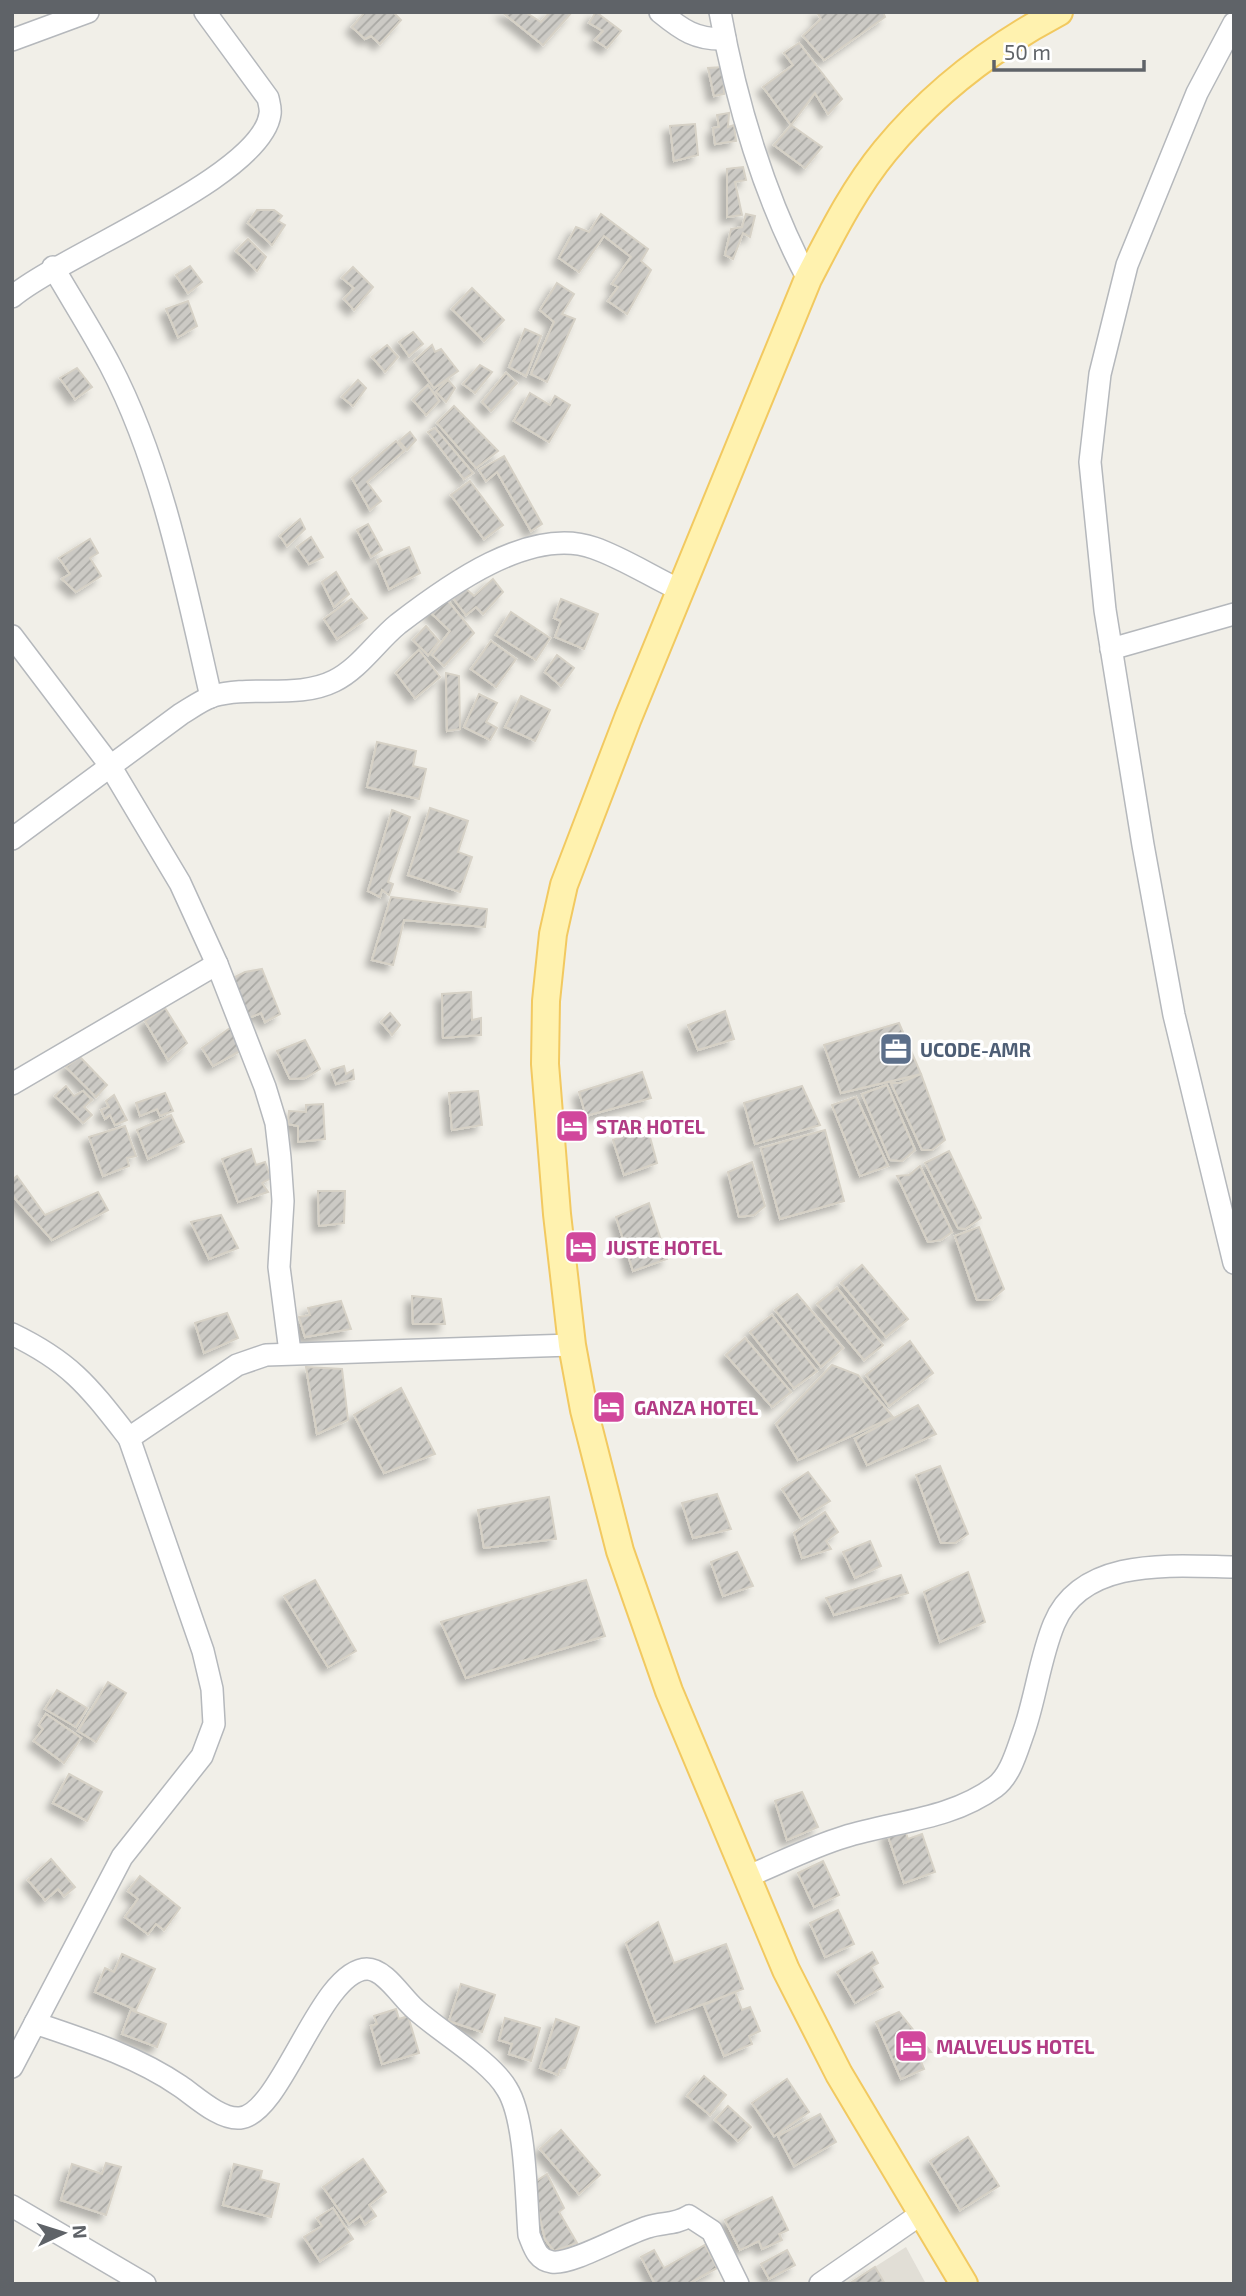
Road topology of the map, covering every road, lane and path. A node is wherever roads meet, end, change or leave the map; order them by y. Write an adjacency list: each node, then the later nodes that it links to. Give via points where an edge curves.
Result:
1 (88, 12): 8 (street)
2 (205, 12): 9 (street, via 268,98 266,125 230,164 190,196)
3 (660, 12): 7 (street, via 687,34)
4 (720, 12): 7 (street)
5 (1059, 12): 10 (main road, via 1023,31 943,90 885,151 844,211)
6 (1234, 23): 15 (street, via 1197,93 1127,265 1100,374 1090,462)
7 (725, 39): 10 (street, via 770,198)
8 (12, 40)
9 (53, 267): 11 (street); 16 (street, via 110,365 152,469)
10 (808, 279): 12 (main road)
11 (12, 297)
12 (680, 590): 16 (street, via 593,548 552,544 505,556 472,573 397,625 335,681 317,687); 24 (main road, via 564,886 553,934 545,1064)
13 (1234, 614): 15 (street)
14 (12, 636): 17 (street)
15 (1111, 649): 21 (street, via 1174,1015)
16 (211, 697): 17 (street)
17 (109, 764): 18 (street); 19 (street, via 180,883)
18 (12, 839)
19 (217, 964): 20 (street); 25 (street, via 275,1123 283,1201 281,1294)
20 (12, 1084)
21 (1227, 1208): 22 (street)
22 (1234, 1263)
23 (12, 1334): 26 (street, via 61,1360)
24 (572, 1345): 25 (street); 28 (main road, via 620,1551 669,1690)
25 (290, 1352): 26 (street, via 237,1365)
26 (129, 1438): 29 (street, via 203,1651 214,1724 202,1756 122,1857)
27 (1234, 1567): 28 (street, via 1158,1566 1115,1573 1068,1598 1054,1624 1012,1764 997,1786 931,1818 844,1837)
28 (746, 1877): 32 (main road, via 816,2028)
29 (34, 2023): 30 (street); 34 (street, via 148,2067 219,2112 240,2118 251,2114 271,2092 342,1979 368,1969 379,1973 507,2088 518,2115 530,2235 536,2253 548,2262 563,2263 614,2238 651,2226 677,2224 689,2216 712,2231)
30 (12, 2067)
31 (12, 2206): 33 (street)
32 (921, 2214): 35 (street); 36 (main road)
33 (145, 2284)
34 (738, 2284)
35 (820, 2284)
36 (964, 2284)

